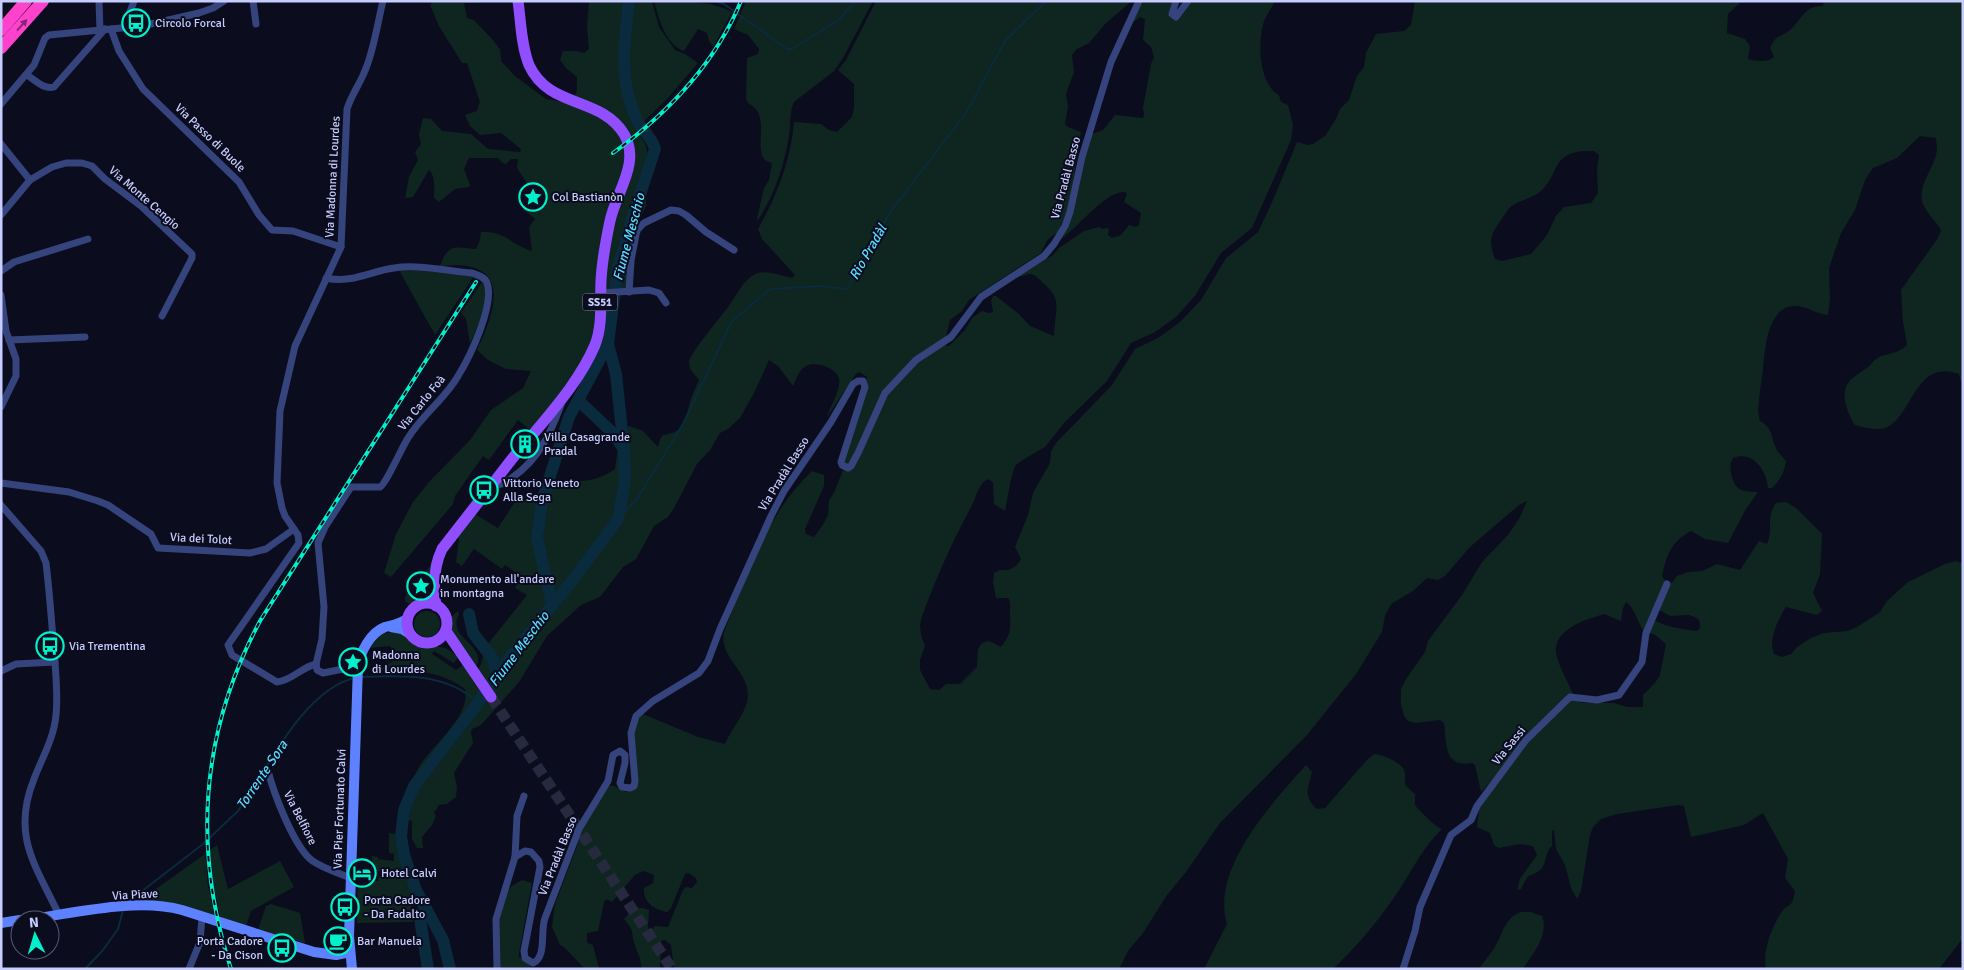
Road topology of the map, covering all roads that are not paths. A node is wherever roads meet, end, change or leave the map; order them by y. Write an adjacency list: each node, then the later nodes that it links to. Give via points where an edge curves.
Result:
1 (26, 1): 15 (highway)
2 (43, 1): 16 (highway, one-way to 2)
3 (99, 1): 14 (street)
4 (134, 1): 13 (street)
5 (224, 1): 13 (street, via 199,13)
6 (253, 1): 12 (street)
7 (383, 1): 23 (street, Via Madonna di Lourdes, via 371,52 347,109)
8 (518, 1): 28 (main road, SS51, via 529,64 539,80 556,94 610,119 623,133 630,150 629,166 616,199 602,264)
9 (1139, 1): 63 (street, Via Pradàl Basso, via 1111,62 1082,157 1070,212 1054,244 1044,256 981,297 951,337 916,360 885,392 848,468 841,462 865,387 863,381 853,384 784,491 708,661 699,672 653,700 636,716 631,733 634,786 622,787 625,755 620,751 613,755 608,781 579,829 542,926 541,955)
10 (1176, 1): 11 (street, via 1172,14 1176,17)
11 (1188, 1)
12 (256, 24)
13 (124, 28): 14 (street)
14 (105, 29): 17 (street, via 49,35); 17 (street, via 54,87 44,87); 23 (street, Via Passo di Buole, via 143,89 239,182 272,230 293,231)
15 (1, 30)
16 (1, 48)
17 (27, 74): 18 (street)
18 (1, 104)
19 (1, 144): 20 (street)
20 (30, 180): 21 (street, Via Monte Cengio); 31 (street, Via Monte Cengio, via 66,163 92,166 192,254)
21 (1, 215)
22 (88, 239): 25 (street, via 14,262)
23 (341, 247): 26 (street, Via Madonna di Lourdes)
24 (734, 250): 27 (street, via 686,215 671,210 637,230)
25 (1, 271)
26 (326, 278): 41 (street, Via Madonna di Lourdes, via 295,346 280,411 277,483 282,508); 49 (street, Via Carlo Foà, via 339,281 396,268 472,273 487,283 489,303 458,377 408,438 384,484 380,487 351,486 320,536 323,631)
27 (626, 292): 28 (street); 30 (street, via 649,290 659,293)
28 (605, 293): 34 (main road, SS51, via 595,343)
29 (1, 295): 33 (street)
30 (666, 303)
31 (162, 316)
32 (85, 337): 33 (street)
33 (9, 340): 35 (street, via 16,359 16,376)
34 (564, 397): 36 (main road, SS51); 39 (street, via 537,455 508,481 499,486)
35 (1, 408)
36 (530, 438)
37 (520, 450): 39 (main road)
38 (1, 483): 41 (street, Via dei Tolot, via 69,492 108,505 151,534 158,548 250,553 266,548)
39 (492, 484): 43 (main road, via 442,549)
40 (1, 504): 48 (street, via 44,557)
41 (294, 529): 49 (street, via 299,543 228,646 232,655 277,682)
42 (1667, 584): 67 (street, Via Sassi, via 1646,633 1642,662 1619,695 1597,700 1570,697 1526,740 1476,806 1471,820 1451,836 1420,907)
43 (430, 605): 44 (main road, via 415,608); 47 (main road, via 447,619)
44 (408, 618): 45 (main road, Via Pier Fortunato Calvi); 46 (main road)
45 (388, 627): 46 (main road); 50 (main road, Via Pier Fortunato Calvi, via 369,641)
46 (410, 634): 47 (main road, via 420,642 432,643)
47 (442, 636): 52 (main road, via 463,656)
48 (55, 662): 51 (street, via 16,664); 57 (street, via 56,717 29,791 24,816 34,868)
49 (316, 664): 50 (street, via 317,670 323,673)
50 (358, 669): 56 (main road, Via Pier Fortunato Calvi)
51 (1, 671)
52 (490, 695)
53 (268, 771): 56 (street, Via Belfiore, via 294,836 310,859)
54 (524, 796): 55 (street, via 517,816)
55 (515, 858): 63 (street, Via Pradàl Basso, via 525,851 531,852 539,861 524,951 525,958); 66 (street, via 496,919)
56 (351, 878): 60 (main road, Via Pier Fortunato Calvi)
57 (55, 910)
58 (60, 915): 59 (main road, Via Piave, via 135,905 174,907)
59 (202, 917): 61 (main road, Via Piave, via 301,948); 64 (street, via 202,934)
60 (350, 936): 61 (main road, via 344,946); 62 (main road, Via Pier Fortunato Calvi)
61 (330, 952): 62 (main road, Via Piave); 65 (main road)
62 (350, 952): 65 (main road, Via Pier Fortunato Calvi)
63 (535, 966)
64 (189, 969)
65 (351, 969)
66 (497, 969)
67 (1403, 969)

